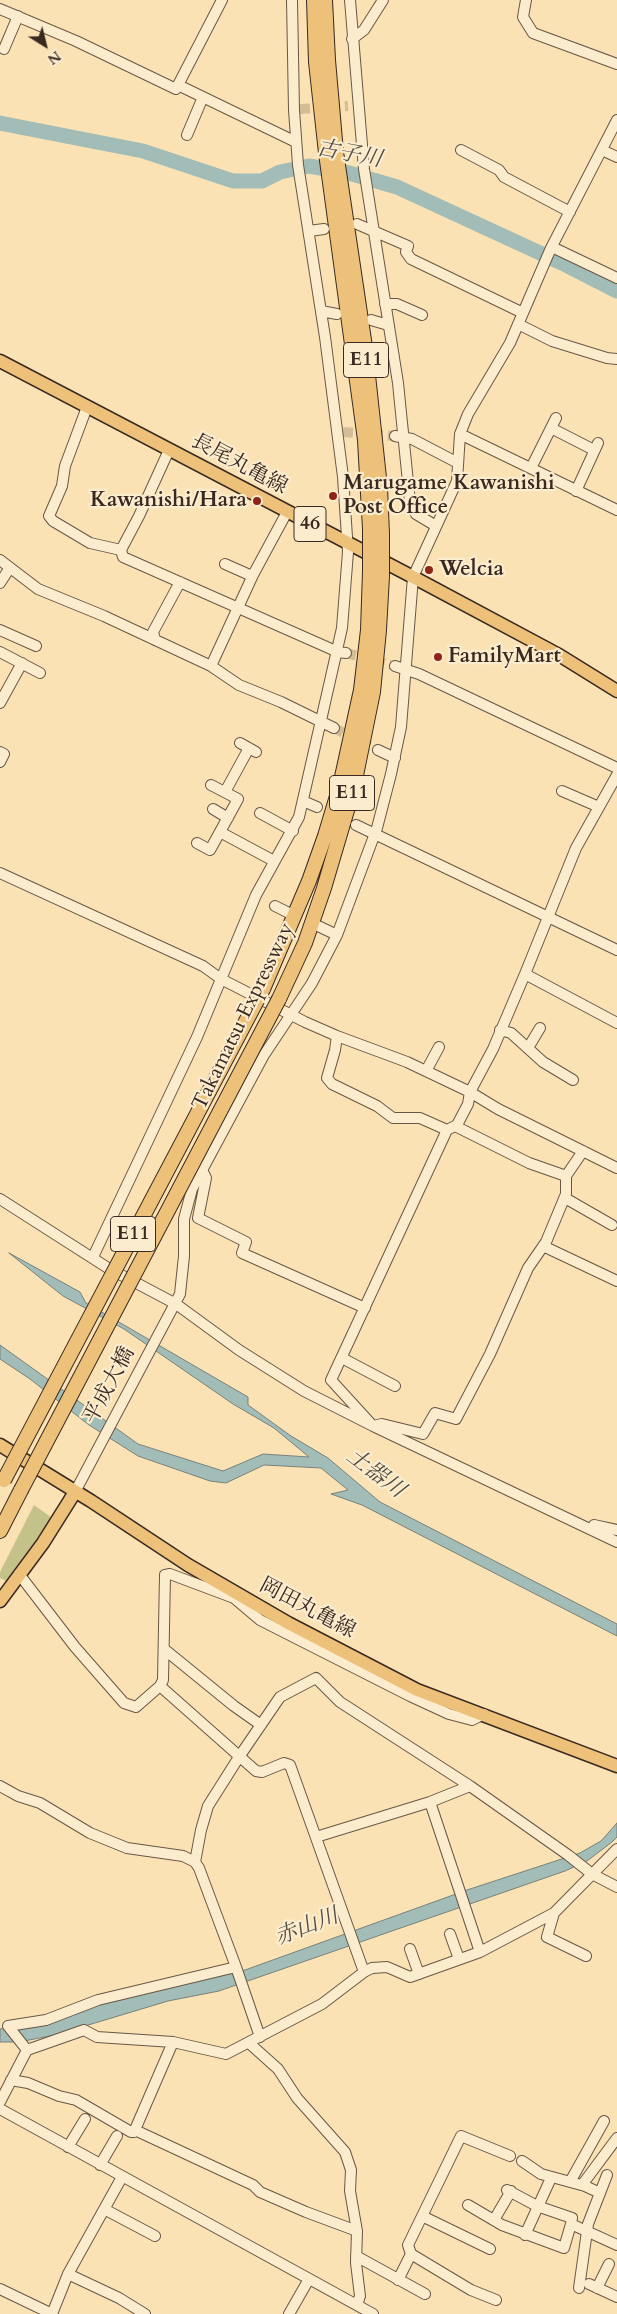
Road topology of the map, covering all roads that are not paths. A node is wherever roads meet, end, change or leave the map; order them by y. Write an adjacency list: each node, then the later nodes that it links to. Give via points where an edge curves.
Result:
1 (222, 0): 13 (street)
2 (292, 0): 17 (street)
3 (314, 0): 20 (highway, Takamatsu Expressway / E11, via 316,62)
4 (326, 0): 20 (highway, Takamatsu Expressway / E11)
5 (350, 0): 10 (street)
6 (383, 0): 10 (street, via 364,30)
7 (526, 0): 12 (street, via 523,17 533,33)
8 (0, 8): 9 (street)
9 (18, 16): 11 (street); 13 (street, via 176,89)
10 (352, 39): 25 (street, via 352,105)
11 (4, 49)
12 (617, 64)
13 (178, 85): 14 (street)
14 (203, 97): 16 (street); 17 (street)
15 (617, 121): 19 (street)
16 (187, 135)
17 (296, 142): 26 (street)
18 (461, 150): 22 (street)
19 (602, 150): 21 (street); 22 (street)
20 (331, 153): 56 (highway, Takamatsu Expressway / E11, bridge, via 365,347 376,440)
21 (617, 157)
22 (570, 212): 27 (street)
23 (356, 224): 25 (street)
24 (324, 229): 26 (street)
25 (373, 230): 29 (street); 32 (street, via 408,246 406,252 411,259)
26 (309, 231): 30 (street)
27 (551, 248): 28 (street); 32 (street)
28 (617, 278)
29 (385, 304): 33 (street, via 397,304); 36 (street)
30 (321, 311): 31 (street); 51 (street, via 340,433)
31 (338, 314)
32 (523, 314): 35 (street)
33 (422, 316)
34 (371, 320): 36 (street)
35 (518, 324): 37 (street, via 552,341); 42 (street)
36 (388, 325): 43 (street)
37 (617, 359)
38 (0, 361): 39 (main road, 長尾丸亀線 / 46)
39 (87, 407): 44 (main road, 長尾丸亀線 / 46); 52 (street, via 49,516 52,521 90,543)
40 (556, 418): 41 (street)
41 (551, 428): 46 (street); 47 (street, via 596,446)
42 (460, 434): 45 (street); 46 (street)
43 (399, 437): 45 (street, via 412,439); 50 (street, via 412,508)
44 (170, 450): 49 (main road, 長尾丸亀線 / 46); 52 (street)
45 (458, 463): 50 (street, via 453,493)
46 (530, 468): 47 (street)
47 (576, 490): 48 (street)
48 (617, 510)
49 (287, 512): 51 (main road, 長尾丸亀線 / 46); 57 (street)
50 (436, 526): 58 (street)
51 (347, 543): 58 (main road, 長尾丸亀線 / 46); 66 (street)
52 (121, 550): 59 (street, via 123,557)
53 (0, 560): 55 (street)
54 (225, 564): 57 (street)
55 (9, 569): 60 (street); 63 (street, via 38,590)
56 (376, 573): 134 (highway, Takamatsu Expressway / E11, bridge, via 362,690 340,786 309,880 263,989); 138 (highway, Takamatsu Expressway / E11, bridge, via 373,692 353,790 305,943 280,999)
57 (252, 576): 61 (street)
58 (413, 577): 70 (street, 平成大橋); 72 (main road, 長尾丸亀線 / 46, via 559,655)
59 (180, 582): 61 (street); 63 (street, via 153,632)
60 (0, 583)
61 (238, 606): 66 (street); 68 (street)
62 (0, 630): 64 (street)
63 (155, 640): 68 (street)
64 (36, 646)
65 (0, 652): 67 (street)
66 (342, 652): 74 (street)
67 (22, 663): 71 (street); 73 (street)
68 (211, 666): 74 (street, via 239,685)
69 (395, 666): 70 (street)
70 (407, 670): 79 (street, 平成大橋); 81 (street)
71 (40, 673)
72 (617, 691)
73 (2, 706)
74 (321, 723): 75 (street); 86 (street)
75 (334, 728)
76 (248, 748): 85 (street)
77 (378, 750): 79 (street)
78 (0, 752): 80 (street, via 4,754)
79 (395, 758): 95 (street, 平成大橋)
80 (0, 762)
81 (617, 768)
82 (617, 775): 88 (street)
83 (211, 785): 85 (street)
84 (562, 791): 88 (street)
85 (225, 792): 91 (street, via 238,799)
86 (303, 801): 87 (street); 93 (street)
87 (317, 807)
88 (599, 807): 101 (street, via 576,848)
89 (213, 809): 91 (street)
90 (260, 813): 93 (street)
91 (228, 818): 94 (street)
92 (356, 826): 95 (street)
93 (293, 831): 97 (street)
94 (220, 832): 96 (street, via 210,850); 97 (street)
95 (375, 833): 101 (street); 103 (street, 平成大橋)
96 (197, 843)
97 (274, 861): 106 (street)
98 (0, 873): 106 (street, via 203,966)
99 (275, 906): 100 (street)
100 (287, 912)
101 (549, 917): 104 (street); 105 (street)
102 (318, 926): 103 (street)
103 (337, 935): 107 (street, 平成大橋, via 312,983)
104 (617, 950)
105 (525, 974): 108 (street); 110 (street)
106 (221, 979): 107 (street); 126 (street)
107 (291, 1013): 111 (street); 120 (street, 平成大橋, via 264,1055)
108 (617, 1023)
109 (540, 1028): 113 (street)
110 (500, 1030): 113 (street, via 511,1033); 116 (street)
111 (337, 1036): 114 (street); 117 (street, via 327,1078 332,1084 377,1106 393,1118 420,1118)
112 (439, 1047): 114 (street)
113 (528, 1048): 115 (street, via 543,1062)
114 (426, 1071): 116 (street)
115 (573, 1080)
116 (470, 1092): 117 (street, via 468,1104); 118 (street)
117 (451, 1128): 121 (street); 129 (street)
118 (583, 1151): 119 (street); 121 (street)
119 (617, 1168)
120 (202, 1170): 128 (street, 平成大橋, via 192,1189 184,1219 182,1279); 129 (street, via 206,1178 198,1218 246,1242 242,1253)
121 (566, 1176): 122 (street)
122 (565, 1198): 124 (street); 125 (street)
123 (0, 1199): 126 (street)
124 (612, 1225)
125 (543, 1246): 127 (street); 132 (street, via 528,1268 490,1354 456,1419 435,1413 423,1434 382,1424)
126 (93, 1257): 128 (street)
127 (617, 1281)
128 (174, 1307): 132 (street, via 296,1386); 135 (street, 平成大橋)
129 (366, 1308): 130 (street)
130 (342, 1358): 131 (street); 132 (street, via 331,1380)
131 (394, 1386)
132 (373, 1426): 136 (street)
133 (1, 1447): 135 (main road, 岡田丸亀線)
134 (2, 1484)
135 (74, 1492): 140 (main road, via 43,1543); 141 (main road, 岡田丸亀線)
136 (589, 1528): 137 (street, via 592,1524); 139 (street)
137 (617, 1530)
138 (0, 1531)
139 (617, 1542)
140 (19, 1574): 142 (main road); 144 (street, via 75,1647 124,1703 136,1707)
141 (236, 1596): 143 (street, via 170,1574 165,1576); 147 (main road, 岡田丸亀線, via 417,1690)
142 (0, 1601)
143 (164, 1649): 144 (street); 145 (street)
144 (160, 1686): 146 (street)
145 (260, 1725): 146 (street); 149 (street, via 280,1697 316,1678 340,1702)
146 (238, 1757): 151 (street, via 262,1772 284,1763 290,1765); 153 (street, via 208,1806)
147 (617, 1766)
148 (0, 1786): 153 (street, via 127,1848 183,1856)
149 (470, 1786): 150 (street); 154 (street)
150 (430, 1802): 151 (street); 159 (street)
151 (316, 1837): 163 (street)
152 (617, 1849): 154 (street)
153 (195, 1862): 162 (street)
154 (588, 1871): 155 (street); 156 (street)
155 (617, 1887)
156 (554, 1913): 159 (street); 160 (street, via 548,1937)
157 (450, 1934): 161 (street)
158 (410, 1949): 164 (street)
159 (480, 1952): 161 (street)
160 (586, 1956)
161 (460, 1960): 164 (street)
162 (236, 1968): 165 (street); 168 (street, via 98,2000 46,2020 8,2026)
163 (364, 1972): 164 (street, via 379,1966 410,1977); 165 (street, via 322,2004)
164 (419, 1974)
165 (260, 2037): 167 (street)
166 (173, 2042): 167 (street, via 226,2054); 168 (street, via 97,2037 84,2030); 174 (street)
167 (249, 2043): 194 (street, via 278,2069 297,2098 345,2152 351,2170 350,2191)
168 (24, 2048): 169 (street)
169 (11, 2080): 170 (street); 174 (street, via 76,2100)
170 (0, 2102)
171 (0, 2109): 177 (street)
172 (85, 2119): 177 (street)
173 (604, 2121): 184 (street)
174 (134, 2132): 194 (street, via 253,2185 260,2192)
175 (117, 2136): 180 (street)
176 (617, 2138): 185 (street)
177 (68, 2147): 180 (street)
178 (510, 2156): 190 (street, via 461,2136)
179 (522, 2161): 183 (street)
180 (100, 2165): 182 (street)
181 (607, 2175): 186 (street)
182 (122, 2177): 189 (street); 203 (street)
183 (550, 2178): 184 (street); 188 (street)
184 (570, 2182): 185 (street)
185 (582, 2185): 186 (street)
186 (600, 2194): 193 (street)
187 (468, 2205): 191 (street)
188 (537, 2206): 191 (street, via 509,2191); 192 (street, via 572,2218); 195 (street)
189 (104, 2210): 196 (street); 202 (street)
190 (422, 2216): 198 (street); 199 (street, via 408,2245)
191 (494, 2220): 195 (street)
192 (572, 2224): 193 (street); 195 (street, via 564,2248)
193 (587, 2231): 197 (street); 205 (street)
194 (357, 2232): 200 (street)
195 (525, 2235)
196 (156, 2236)
197 (617, 2246)
198 (490, 2249)
199 (411, 2254): 204 (street); 209 (street, via 471,2290)
200 (356, 2256): 204 (street); 210 (street, via 360,2296)
201 (608, 2264): 205 (street)
202 (68, 2274): 211 (street); 212 (street)
203 (309, 2279): 210 (street); 213 (street)
204 (398, 2280): 207 (street)
205 (588, 2287): 208 (street)
206 (0, 2289): 211 (street)
207 (425, 2294)
208 (617, 2297)
209 (496, 2300)
210 (357, 2305): 214 (street)
211 (52, 2314)
212 (145, 2314)
213 (289, 2314)
214 (373, 2314)

